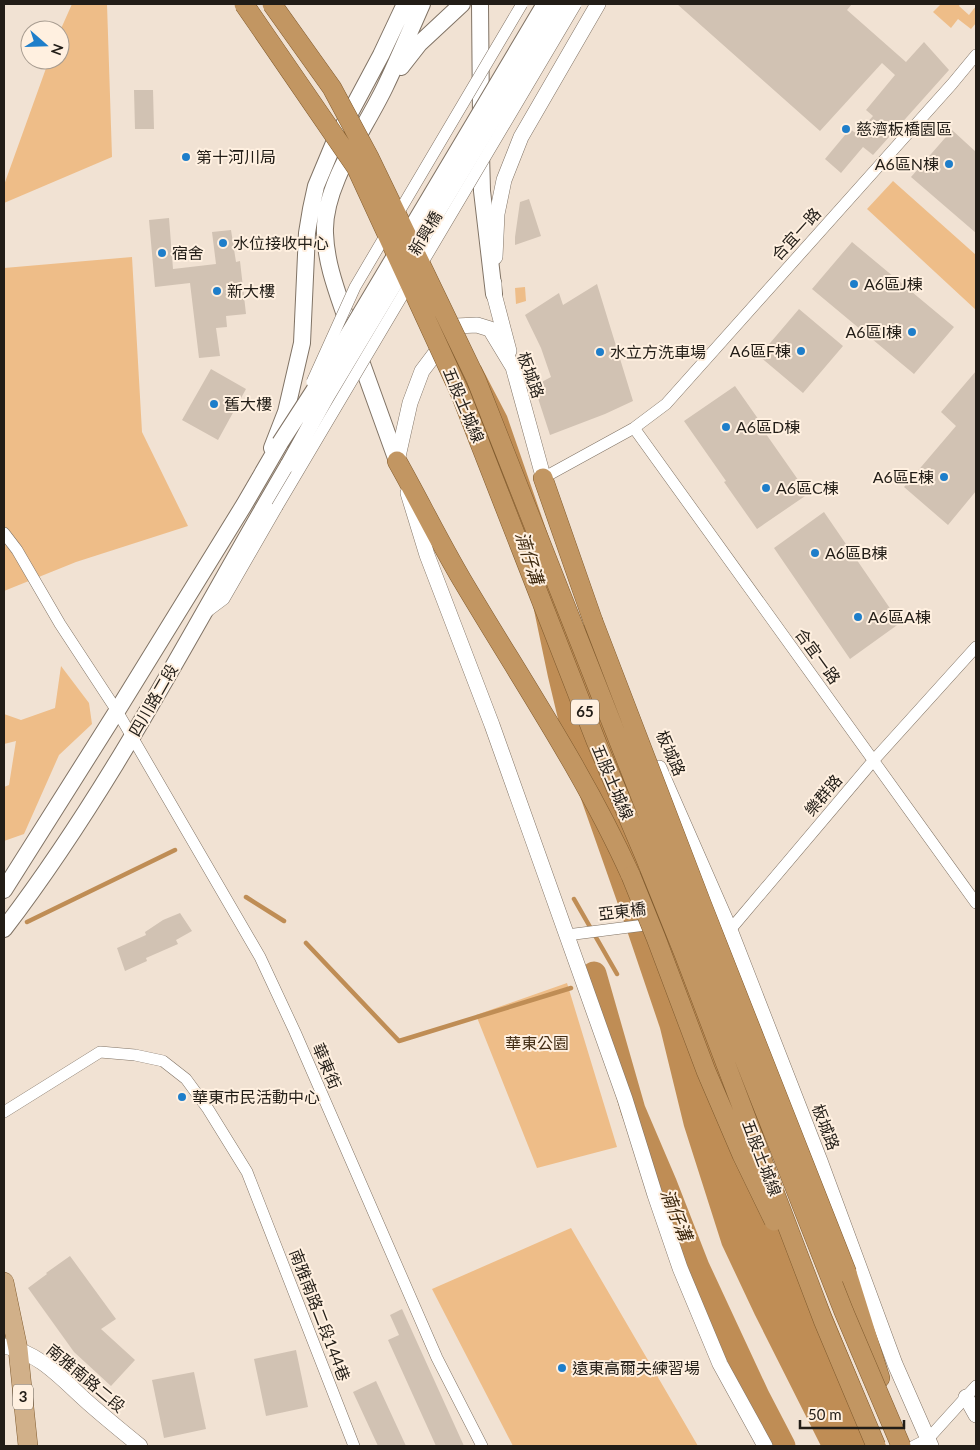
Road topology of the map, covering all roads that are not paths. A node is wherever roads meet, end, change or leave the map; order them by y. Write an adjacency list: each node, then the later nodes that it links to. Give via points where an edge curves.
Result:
1 (244, 4): 36 (highway, 五股土城線 / 65, bridge, via 356,167 461,395 596,741 684,954)
2 (272, 4): 47 (highway, 五股土城線 / 65, bridge, via 332,88 370,159 476,379 844,1312)
3 (405, 4): 21 (main road, via 334,142 316,186 307,233 302,343 286,412)
4 (422, 4): 13 (main road)
5 (462, 4): 13 (main road, via 419,44)
6 (480, 4): 14 (main road, via 482,191)
7 (522, 4): 16 (street, bridge, via 355,287)
8 (545, 4): 16 (main road, 新興橋, bridge)
9 (562, 4): 20 (main road, 新興橋, bridge)
10 (576, 4): 24 (street, bridge, via 224,599)
11 (598, 4): 14 (street, via 521,137 504,180 496,214)
12 (976, 55): 17 (street, 合宜一路, via 666,404)
13 (384, 89): 19 (main road, via 341,170 328,205 325,231 332,278)
14 (494, 294): 15 (street)
15 (513, 367): 19 (street, 板城路, via 490,329 477,325 456,326 422,371 410,403); 22 (street, 板城路)
16 (296, 419): 18 (main road, 新興橋, bridge)
17 (634, 428): 22 (street, 合宜一路); 28 (street, 合宜一路)
18 (280, 443): 21 (main road, 四川路二段)
19 (397, 460): 33 (street, via 427,555); 36 (highway, bridge, via 461,578 575,766 618,847 742,1156)
20 (289, 464): 24 (main road, 四川路二段)
21 (262, 474): 26 (main road, 四川路二段)
22 (543, 478): 32 (street, 板城路, via 580,580 641,729); 47 (highway, bridge, via 593,621 846,1273)
23 (4, 533): 26 (street, 華東街, via 18,550 60,624)
24 (202, 614): 27 (main road, 四川路二段)
25 (976, 647): 28 (street, 樂群路)
26 (118, 711): 27 (street, 華東街); 29 (main road, 四川路二段)
27 (132, 736): 31 (main road, 四川路二段, via 77,824); 44 (street, 華東街, via 260,957 437,1358)
28 (873, 761): 30 (street, 合宜一路); 32 (street, 樂群路)
29 (5, 889)
30 (976, 903)
31 (4, 929)
32 (730, 930): 33 (street, 亞東橋, bridge, via 678,921); 40 (street, 板城路, via 895,1364)
33 (567, 935): 45 (street, via 680,1268 720,1364)
34 (4, 1112): 43 (street, 南雅南路二段144巷, via 100,1052 163,1061 186,1079 247,1172)
35 (4, 1282): 37 (main road, 3)
36 (823, 1320): 46 (highway, 五股土城線 / 65, bridge)
37 (11, 1347): 41 (main road, 3); 42 (street, 南雅南路二段, via 40,1360)
38 (971, 1392): 39 (street); 40 (street)
39 (976, 1415)
40 (929, 1443): 48 (street)
41 (28, 1446)
42 (140, 1446)
43 (354, 1446)
44 (482, 1446)
45 (765, 1446)
46 (876, 1446)
47 (901, 1446)
48 (914, 1446)

